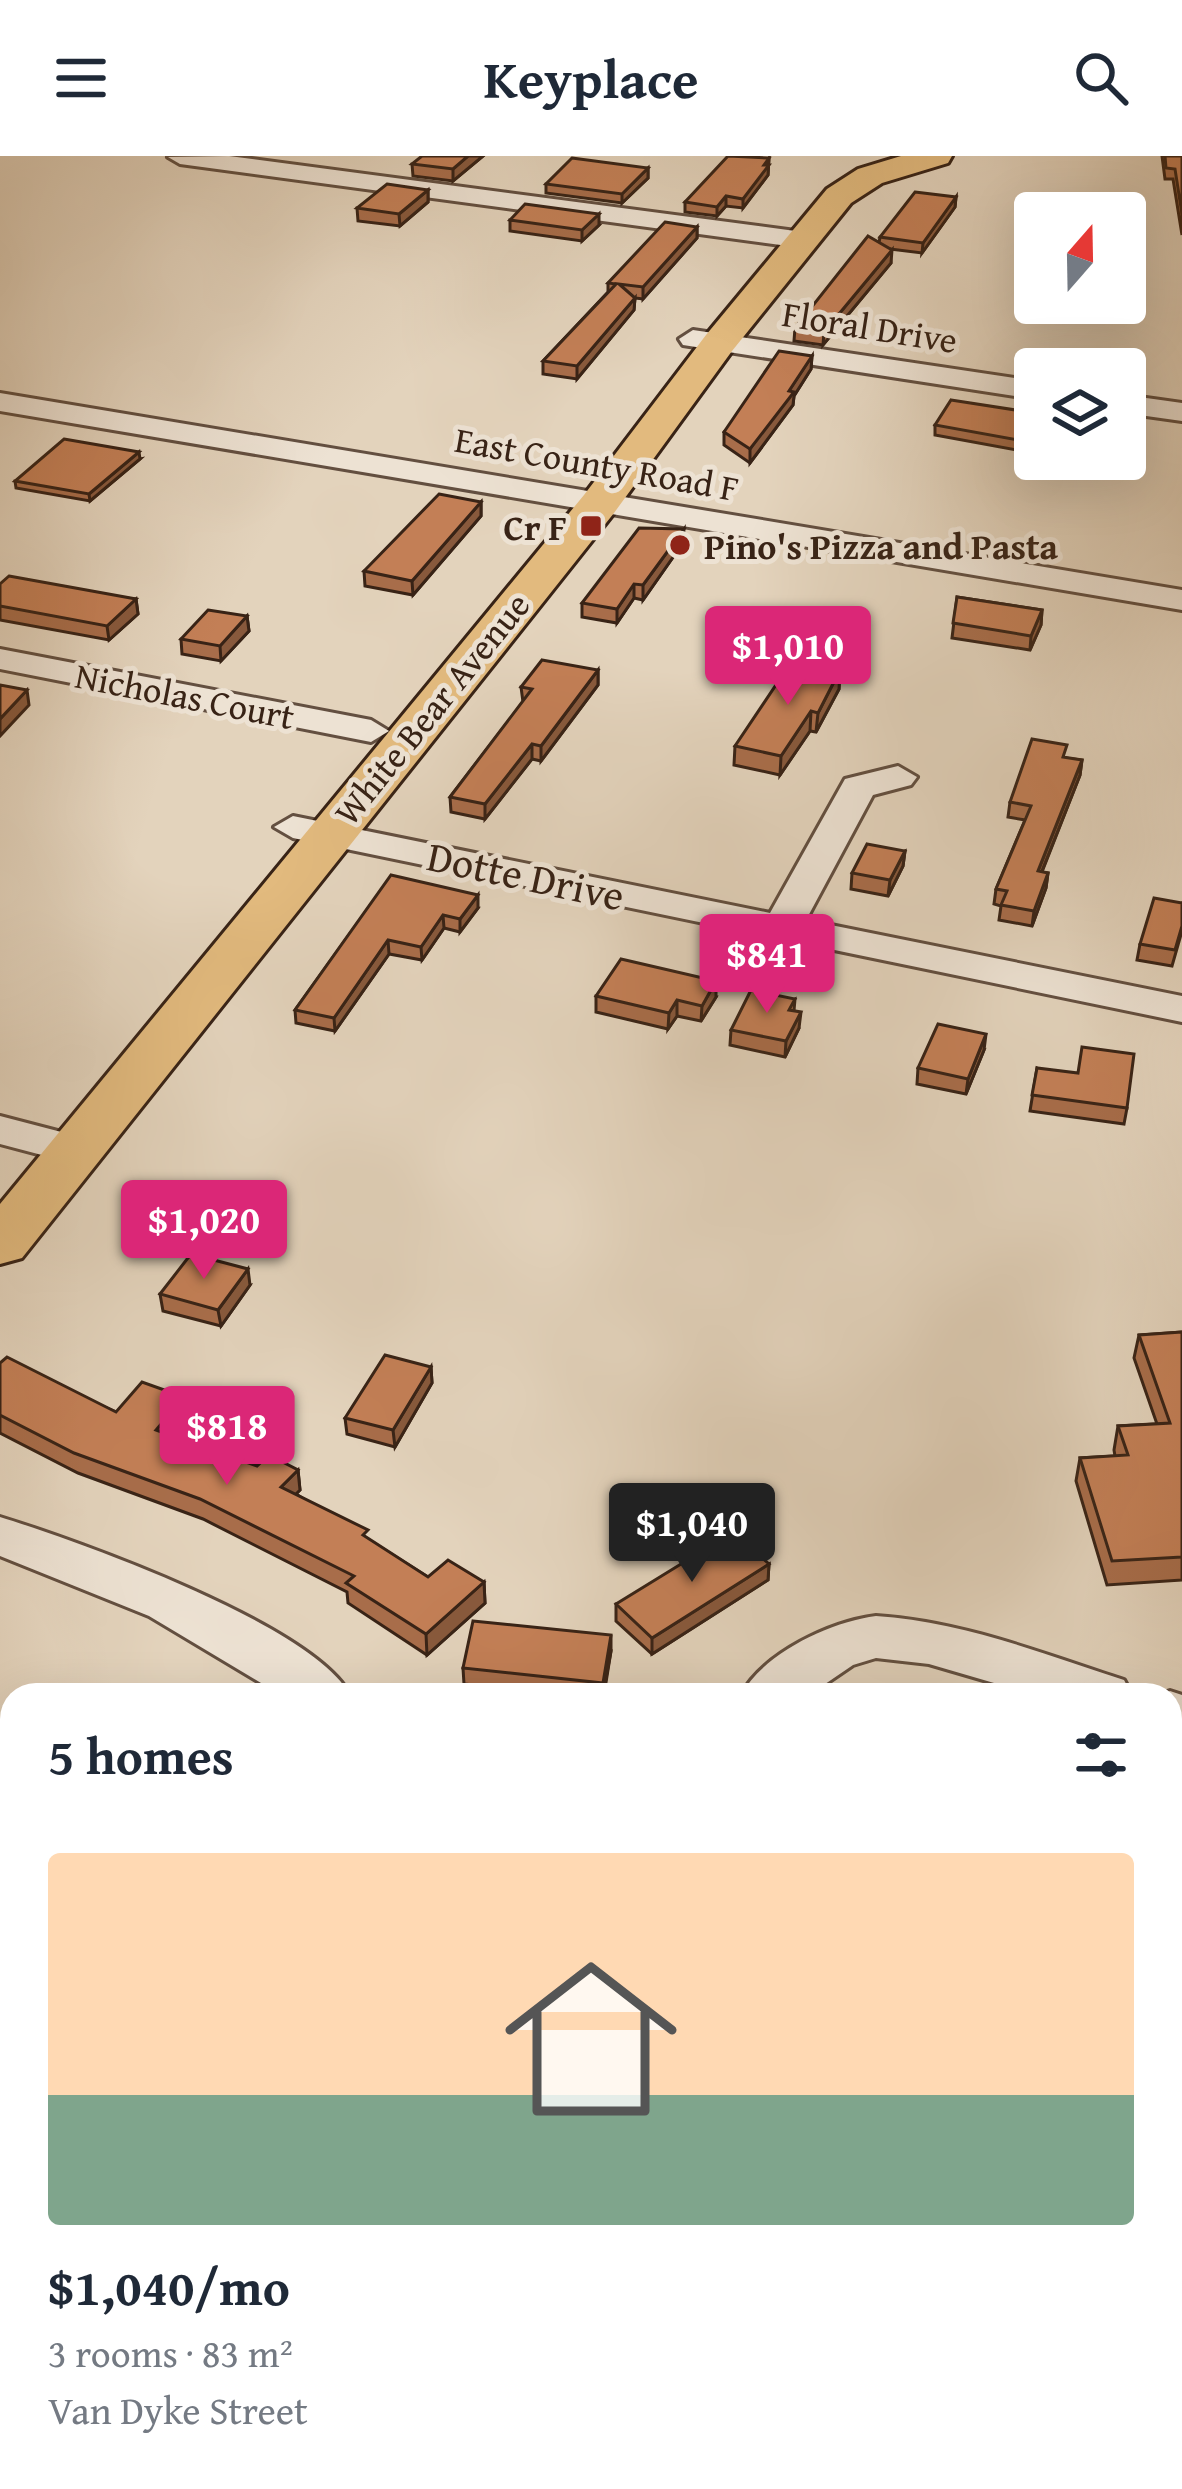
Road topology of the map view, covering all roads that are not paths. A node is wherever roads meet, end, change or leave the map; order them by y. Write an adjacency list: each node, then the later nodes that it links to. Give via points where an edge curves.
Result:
1 (888, 156): 4 (main road, White Bear Avenue, via 824,187)
2 (936, 156): 4 (main road, White Bear Avenue, via 870,176)
3 (180, 157): 4 (street)
4 (790, 238): 5 (main road, White Bear Avenue)
5 (706, 341): 6 (street, Floral Drive); 10 (main road, White Bear Avenue)
6 (1014, 387)
7 (0, 402): 10 (street, East County Road F)
8 (1146, 407): 9 (street)
9 (1182, 412)
10 (579, 500): 11 (street, East County Road F); 13 (main road, White Bear Avenue); 15 (main road, White Bear Avenue)
11 (1182, 601)
12 (0, 659): 13 (street, Nicholas Court)
13 (371, 731): 15 (main road, White Bear Avenue)
14 (898, 776): 16 (street, via 859,788)
15 (310, 831): 16 (street, Dotte Drive); 18 (main road, White Bear Avenue)
16 (782, 928): 17 (street, Dotte Drive)
17 (1182, 1009)
18 (38, 1140): 19 (main road, White Bear Avenue); 20 (main road, White Bear Avenue)
19 (0, 1184)
20 (0, 1244)
21 (0, 1536): 22 (street, via 194,1612)
22 (303, 1683)
23 (787, 1683): 24 (street, via 872,1637)
24 (1061, 1683)

